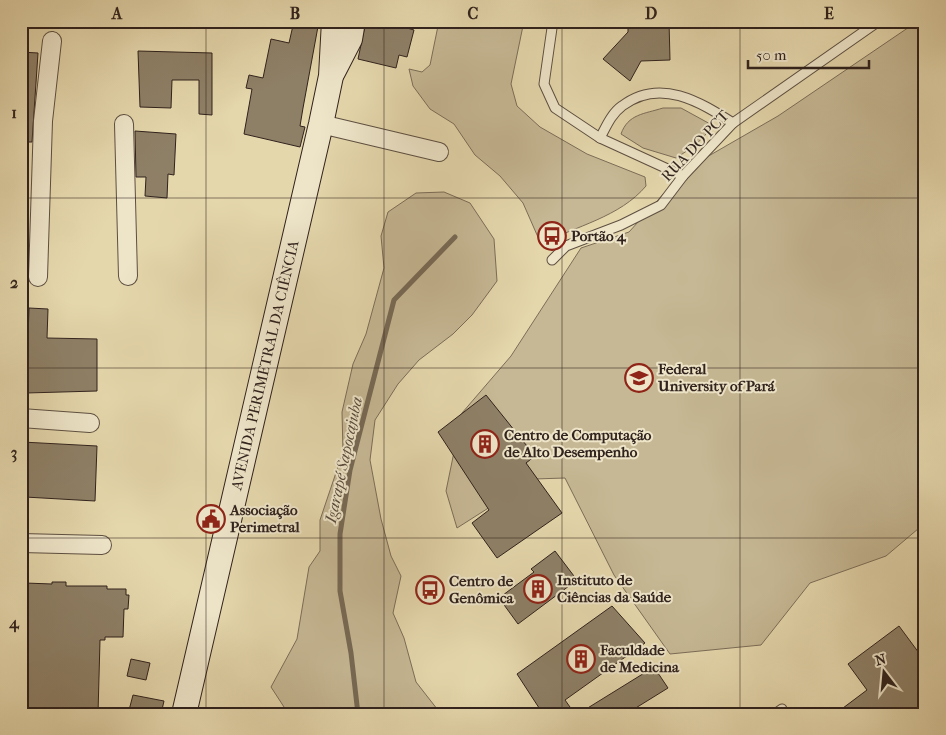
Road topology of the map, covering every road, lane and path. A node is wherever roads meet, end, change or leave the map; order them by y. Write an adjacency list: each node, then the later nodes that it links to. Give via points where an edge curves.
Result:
1 (334, 21): 6 (main road, AVENIDA PERIMETRAL DA CIÊNCIA)
2 (353, 21): 6 (main road, AVENIDA PERIMETRAL DA CIÊNCIA, via 350,39)
3 (553, 21): 10 (lane, via 544,84 555,108)
4 (879, 21): 7 (lane, RUA DO PCT)
5 (52, 41): 15 (street, via 43,122)
6 (331, 76): 9 (main road, AVENIDA PERIMETRAL DA CIÊNCIA)
7 (733, 123): 10 (lane, via 681,94 658,93 643,95 622,106); 12 (lane, RUA DO PCT)
8 (124, 124): 14 (street)
9 (321, 124): 11 (street); 20 (main road, AVENIDA PERIMETRAL DA CIÊNCIA)
10 (600, 138): 12 (lane)
11 (439, 152)
12 (683, 176): 13 (lane, RUA DO PCT, via 662,205 566,246)
13 (552, 260)
14 (128, 276)
15 (38, 277)
16 (21, 418): 17 (street)
17 (90, 423)
18 (21, 543): 19 (street)
19 (102, 545)
20 (184, 714)

